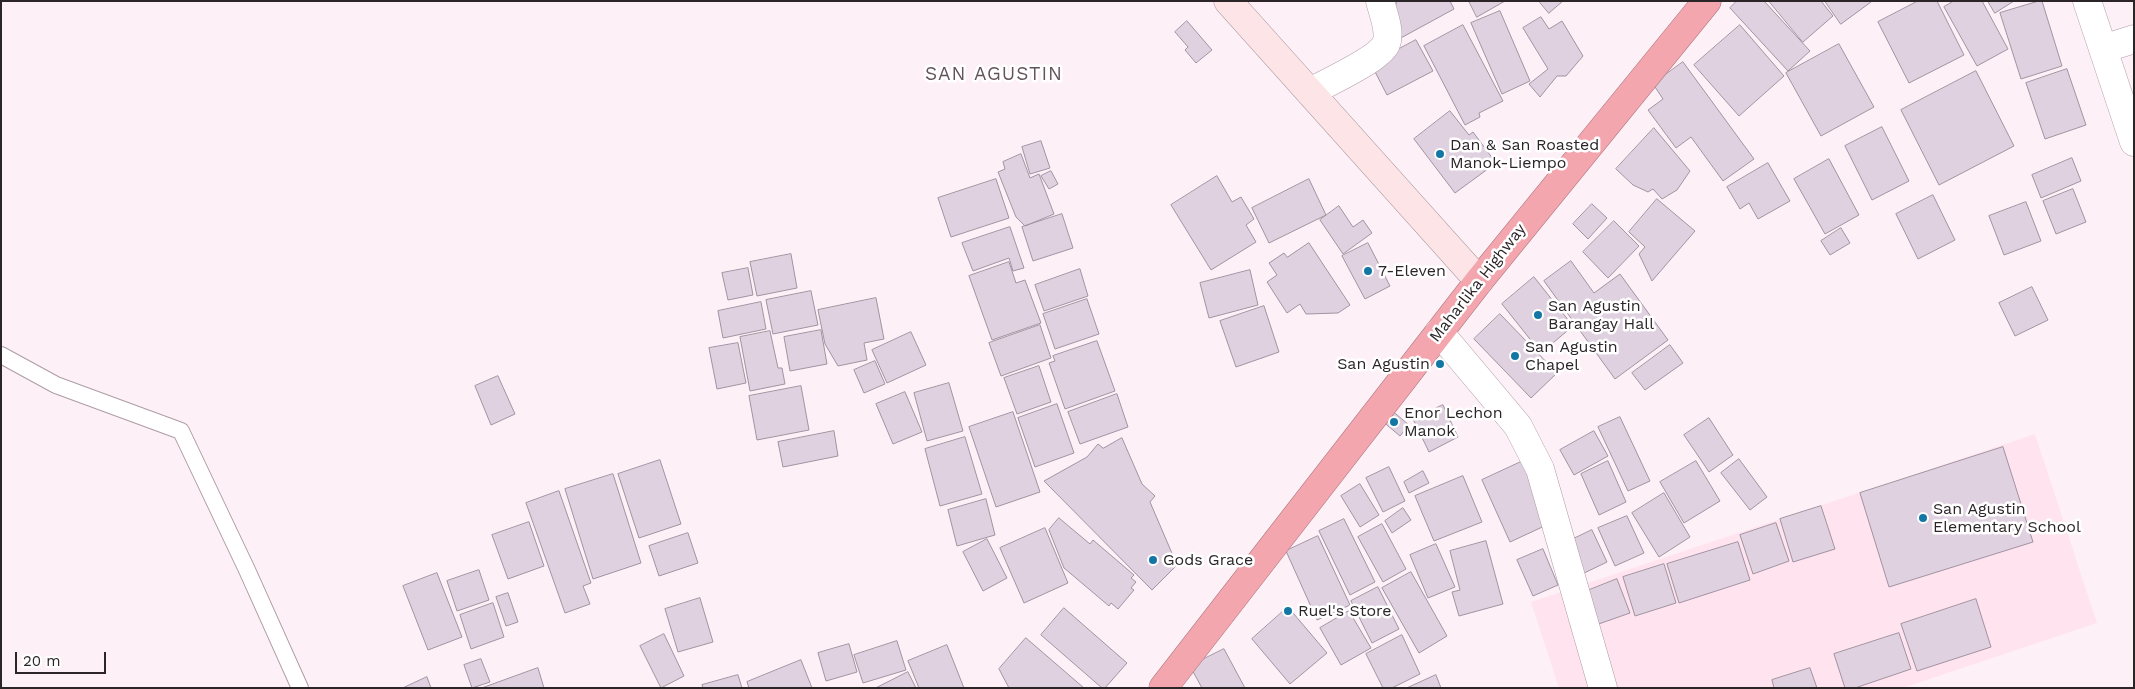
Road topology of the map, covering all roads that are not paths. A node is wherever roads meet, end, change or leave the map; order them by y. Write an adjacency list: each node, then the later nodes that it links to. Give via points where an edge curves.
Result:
1 (1228, 1): 7 (street)
2 (1380, 1): 7 (street, via 1387,29 1386,43 1375,56)
3 (1707, 1): 9 (highway, Maharlika Highway)
4 (2087, 1): 6 (street)
5 (2134, 39): 6 (street)
6 (2103, 49): 8 (street)
7 (1310, 92): 9 (street)
8 (2134, 142)
9 (1479, 281): 10 (highway, Maharlika Highway)
10 (1439, 332): 13 (highway, Maharlika Highway); 14 (street, via 1518,426 1540,469)
11 (1, 355): 12 (lane, via 56,384 181,431)
12 (300, 688)
13 (1163, 688)
14 (1602, 688)

